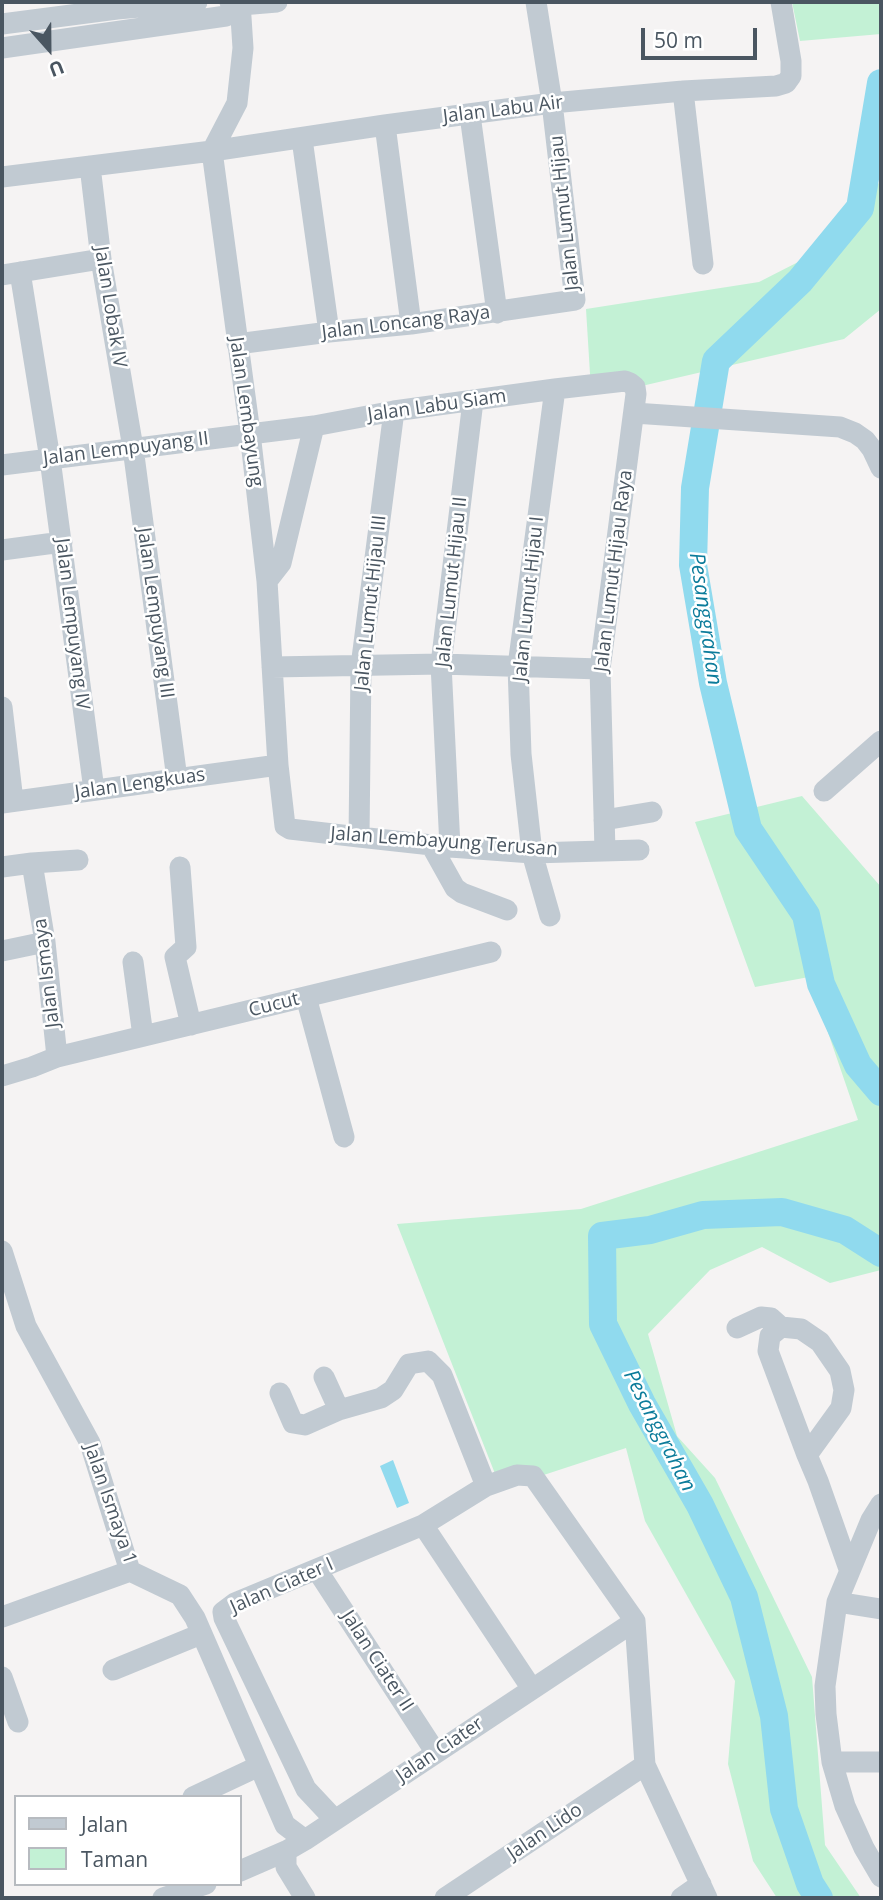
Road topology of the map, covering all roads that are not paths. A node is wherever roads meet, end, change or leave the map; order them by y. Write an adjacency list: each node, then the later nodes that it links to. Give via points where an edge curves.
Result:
1 (197, 2): 6 (street)
2 (277, 2): 5 (street)
3 (536, 2): 11 (street, Jalan Lumut Hijau)
4 (782, 2): 10 (street, Jalan Labu Air, via 791,76 786,83)
5 (237, 3): 9 (street, via 226,16); 15 (street, via 243,48 237,103)
6 (117, 6): 7 (street)
7 (26, 11): 8 (street)
8 (2, 24)
9 (2, 48)
10 (683, 91): 11 (street, Jalan Labu Air); 19 (street)
11 (552, 103): 12 (street, Jalan Labu Air); 21 (street, Jalan Lumut Hijau)
12 (470, 115): 13 (street, Jalan Labu Air); 22 (street)
13 (385, 125): 14 (street, Jalan Labu Air); 23 (street)
14 (302, 139): 15 (street, Jalan Labu Air); 24 (street)
15 (212, 151): 16 (street, Jalan Labu Air); 25 (street, Jalan Lembayung)
16 (90, 166): 17 (street, Jalan Labu Air); 18 (street, Jalan Lobak IV)
17 (2, 177)
18 (101, 259): 20 (street); 33 (street, Jalan Lobak IV)
19 (703, 264)
20 (11, 273): 34 (street, Jalan Lempuyang IV)
21 (575, 300): 22 (street, Jalan Loncang Raya)
22 (498, 313): 23 (street, Jalan Loncang Raya)
23 (411, 324): 24 (street, Jalan Loncang Raya)
24 (329, 332): 25 (street, Jalan Loncang Raya)
25 (237, 344): 32 (street, Jalan Lembayung)
26 (625, 381): 27 (street, Jalan Labu Siam); 30 (street, Jalan Lumut Hijau Raya, via 636,390)
27 (555, 389): 28 (street, Jalan Labu Siam); 42 (street, Jalan Lumut Hijau I)
28 (473, 401): 29 (street, Jalan Labu Siam); 40 (street, Jalan Lumut Hijau II)
29 (394, 411): 31 (street, Jalan Labu Siam); 41 (street, Jalan Lumut Hijau III)
30 (634, 414): 36 (street, via 840,427 866,440); 44 (street, Jalan Lumut Hijau Raya)
31 (314, 426): 32 (street, Jalan Labu Siam); 39 (street, via 281,563)
32 (250, 433): 33 (street, Jalan Lempuyang II); 39 (street, Jalan Lembayung)
33 (133, 448): 34 (street, Jalan Lempuyang II); 48 (street, Jalan Lempuyang III)
34 (50, 459): 35 (street, Jalan Lempuyang II); 37 (street, Jalan Lempuyang IV)
35 (2, 465)
36 (881, 468)
37 (62, 542): 38 (street); 49 (street, Jalan Lempuyang IV)
38 (2, 550)
39 (267, 581): 43 (street, Jalan Lembayung)
40 (441, 664): 41 (street); 42 (street); 56 (street, Jalan Lumut Hijau II)
41 (361, 666): 43 (street); 55 (street, Jalan Lumut Hijau III)
42 (519, 666): 44 (street); 59 (street, Jalan Lumut Hijau I, via 521,754)
43 (272, 667): 47 (street, Jalan Lembayung)
44 (600, 669): 53 (street, Jalan Lumut Hijau Raya)
45 (2, 707): 51 (street)
46 (881, 741): 50 (street)
47 (278, 765): 48 (street, Jalan Lengkuas); 54 (street, Jalan Lembayung)
48 (177, 779): 49 (street, Jalan Lengkuas)
49 (94, 790): 51 (street, Jalan Lengkuas)
50 (824, 791)
51 (7, 802)
52 (652, 812): 53 (street)
53 (604, 820): 58 (street, Jalan Lumut Hijau Raya)
54 (285, 825): 55 (street, Jalan Lembayung Terusan)
55 (359, 837): 56 (street, Jalan Lembayung Terusan)
56 (440, 846): 59 (street, Jalan Lembayung Terusan); 64 (street, via 455,888)
57 (639, 849): 58 (street, Jalan Lembayung Terusan)
58 (605, 851): 59 (street, Jalan Lembayung Terusan)
59 (532, 853): 65 (street, Jalan Lumut Hijau I)
60 (78, 860): 61 (street)
61 (33, 863): 62 (street); 66 (street, Jalan Ismaya)
62 (2, 867)
63 (180, 867): 71 (street, via 186,947 175,957)
64 (507, 910)
65 (550, 916)
66 (45, 942): 67 (street); 73 (street, Jalan Ismaya)
67 (2, 951)
68 (491, 952): 70 (street, Cucut)
69 (132, 962): 72 (street)
70 (306, 997): 71 (street, Cucut); 75 (street)
71 (191, 1025): 72 (street, Cucut)
72 (143, 1037): 73 (street, Cucut)
73 (57, 1057): 74 (street)
74 (2, 1076)
75 (344, 1138)
76 (2, 1251): 88 (street, Jalan Ismaya 1, via 26,1326 90,1443)
77 (781, 1327): 78 (street, via 771,1318 761,1317); 82 (street, via 770,1336 768,1351); 82 (street, via 802,1329 820,1342 840,1371 844,1390 841,1408)
78 (737, 1328)
79 (324, 1377): 81 (street)
80 (280, 1393): 81 (street, via 293,1423 305,1425)
81 (339, 1410): 83 (street, via 381,1398 393,1390 409,1364 429,1361 442,1376)
82 (807, 1455): 86 (street)
83 (486, 1486): 85 (street, Jalan Ciater I); 92 (street, Jalan Ciater I, via 517,1475 533,1476)
84 (881, 1504): 86 (street)
85 (423, 1525): 87 (street, Jalan Ciater I); 96 (street)
86 (849, 1569): 89 (street)
87 (317, 1570): 98 (street, Jalan Ciater II); 104 (street, Jalan Ciater I, via 223,1612 306,1789)
88 (130, 1571): 91 (street); 93 (street, Jalan Ismaya 1, via 180,1595)
89 (836, 1602): 90 (street); 99 (street, via 825,1686)
90 (881, 1609)
91 (2, 1617)
92 (635, 1621): 96 (street, Jalan Ciater); 101 (street)
93 (201, 1634): 94 (street); 102 (street, Jalan Ismaya 1)
94 (113, 1670)
95 (2, 1677): 97 (street)
96 (532, 1689): 98 (street, Jalan Ciater)
97 (18, 1722)
98 (436, 1753): 104 (street, Jalan Ciater)
99 (832, 1762): 100 (street); 108 (street, via 845,1806)
100 (881, 1762)
101 (645, 1765): 110 (street); 113 (street, Jalan Lido)
102 (259, 1766): 103 (street); 105 (street, Jalan Ismaya 1, via 285,1825)
103 (197, 1795)
104 (335, 1820): 105 (street, Jalan Ciater)
105 (305, 1840): 106 (street, Jalan Ciater)
106 (286, 1851): 107 (street, Jalan Ciater); 112 (street, via 286,1867)
107 (242, 1870)
108 (881, 1877)
109 (200, 1886): 111 (street)
110 (704, 1891): 114 (street)
111 (163, 1898)
112 (305, 1898)
113 (446, 1898)
114 (681, 1898)

